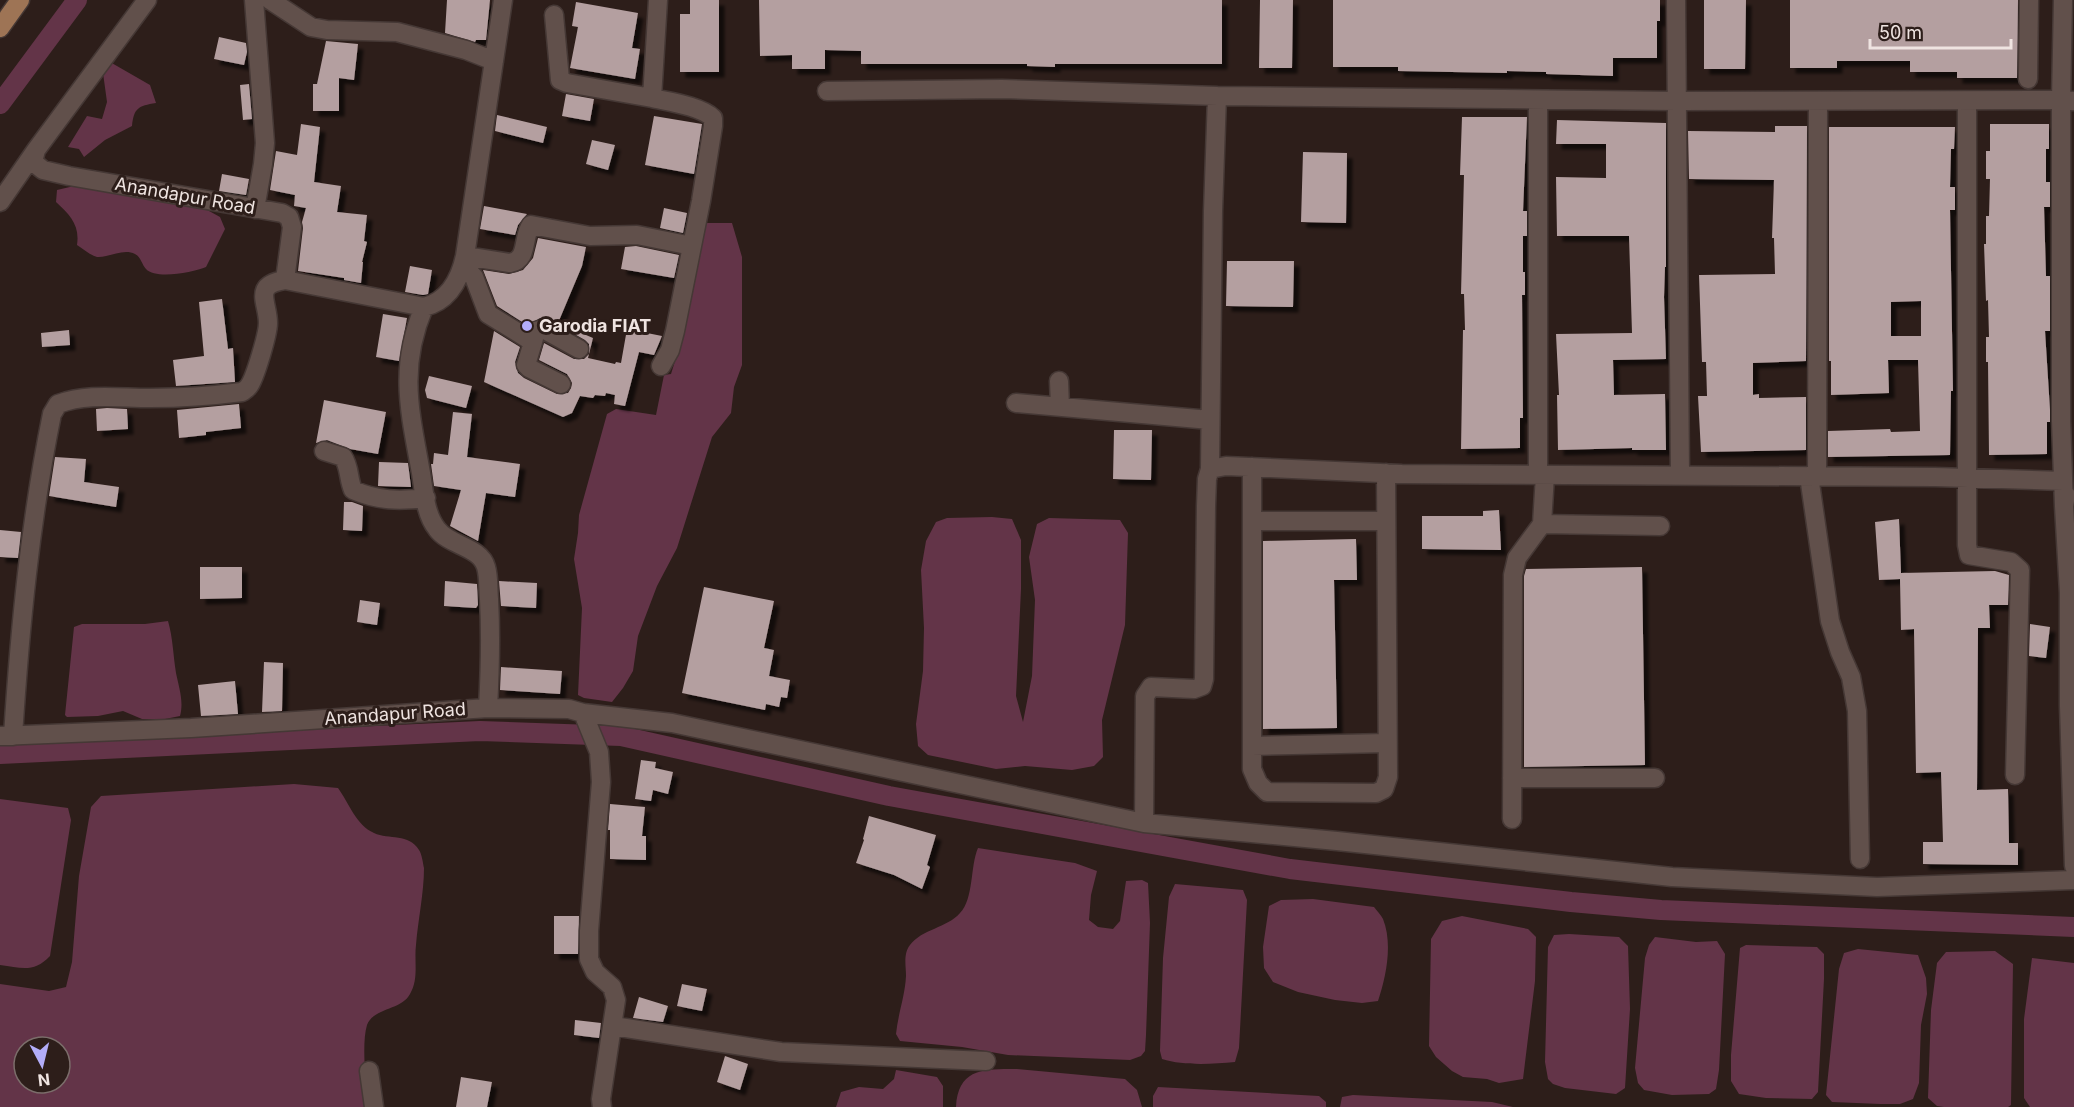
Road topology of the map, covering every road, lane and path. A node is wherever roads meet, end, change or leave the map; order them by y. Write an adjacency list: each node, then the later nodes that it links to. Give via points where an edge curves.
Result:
1 (20, 0): 11 (main road)
2 (147, 0): 22 (street)
3 (254, 0): 24 (street, via 265,143)
4 (270, 0): 12 (street, via 311,27 397,32)
5 (502, 0): 12 (street)
6 (658, 0): 16 (street)
7 (1676, 0): 18 (street)
8 (2029, 0): 13 (street)
9 (2063, 0): 20 (street)
10 (554, 15): 16 (street, via 560,80)
11 (0, 28)
12 (494, 61): 26 (street)
13 (2028, 79)
14 (827, 91): 15 (street, via 1002,89)
15 (1217, 96): 17 (street); 36 (street)
16 (652, 98): 25 (street, via 679,103 713,118)
17 (1539, 100): 18 (street); 41 (street)
18 (1676, 101): 21 (street); 42 (street)
19 (1967, 101): 20 (street); 21 (street); 44 (street)
20 (2067, 101): 45 (street, via 2061,421)
21 (1818, 102): 43 (street)
22 (36, 150): 23 (street); 24 (street, Anandapur Road, via 33,162 43,170)
23 (0, 201)
24 (255, 209): 27 (street, Anandapur Road, via 282,213 289,218 292,227)
25 (692, 246): 26 (street, via 637,236 590,236 531,225 517,262); 31 (street, via 674,337)
26 (464, 261): 28 (street, via 451,290 435,305); 29 (street, via 488,314)
27 (285, 280): 28 (street); 53 (street, Anandapur Road, via 266,289 263,300 267,333 252,380 242,392 185,398 89,397 58,404 52,414 30,535)
28 (424, 307): 46 (street, Anandapur Road, via 408,374 408,400)
29 (533, 342): 30 (street, via 536,331 543,329); 33 (street, via 526,365)
30 (579, 349)
31 (661, 366)
32 (1059, 381): 35 (street)
33 (561, 384)
34 (1016, 403): 35 (street)
35 (1060, 407): 36 (street)
36 (1210, 420): 39 (street)
37 (324, 451): 46 (street, via 344,457 353,490 367,497 392,501)
38 (1252, 467): 39 (street); 40 (street); 47 (street)
39 (1210, 470): 60 (street, via 1204,679 1202,686 1194,689 1150,687 1145,696)
40 (1386, 474): 41 (street); 48 (street)
41 (1542, 475): 42 (street); 49 (street)
42 (1680, 475): 43 (street)
43 (1813, 476): 44 (street); 61 (street, via 1830,621 1851,677 1857,711)
44 (1967, 478): 45 (street); 56 (street, via 1969,555 2011,562 2020,570)
45 (2069, 481): 62 (street, via 2064,506)
46 (426, 498): 51 (street, Anandapur Road, via 435,527 444,538 476,553 486,566 491,635)
47 (1252, 521): 48 (street); 55 (street)
48 (1386, 521): 54 (street)
49 (1542, 524): 50 (street); 57 (street, via 1517,558 1513,575)
50 (1660, 526)
51 (488, 708): 52 (street, via 569,709); 53 (street, Anandapur Road)
52 (586, 720): 60 (street, via 672,723); 64 (street, via 599,752 601,782 589,959 595,972 612,987 616,1000)
53 (6, 736)
54 (1387, 742): 55 (street); 55 (street, via 1388,777 1384,789 1376,793 1267,792 1252,769)
55 (1252, 746)
56 (2015, 775)
57 (1512, 778): 58 (street); 59 (street)
58 (1655, 778)
59 (1512, 819)
60 (1144, 823): 63 (street, via 1672,877 1877,887)
61 (1860, 859)
62 (2074, 866)
63 (2074, 880)
64 (613, 1026): 65 (street, via 781,1052); 68 (street)
65 (986, 1061)
66 (369, 1071): 67 (street)
67 (374, 1107)
68 (602, 1107)

